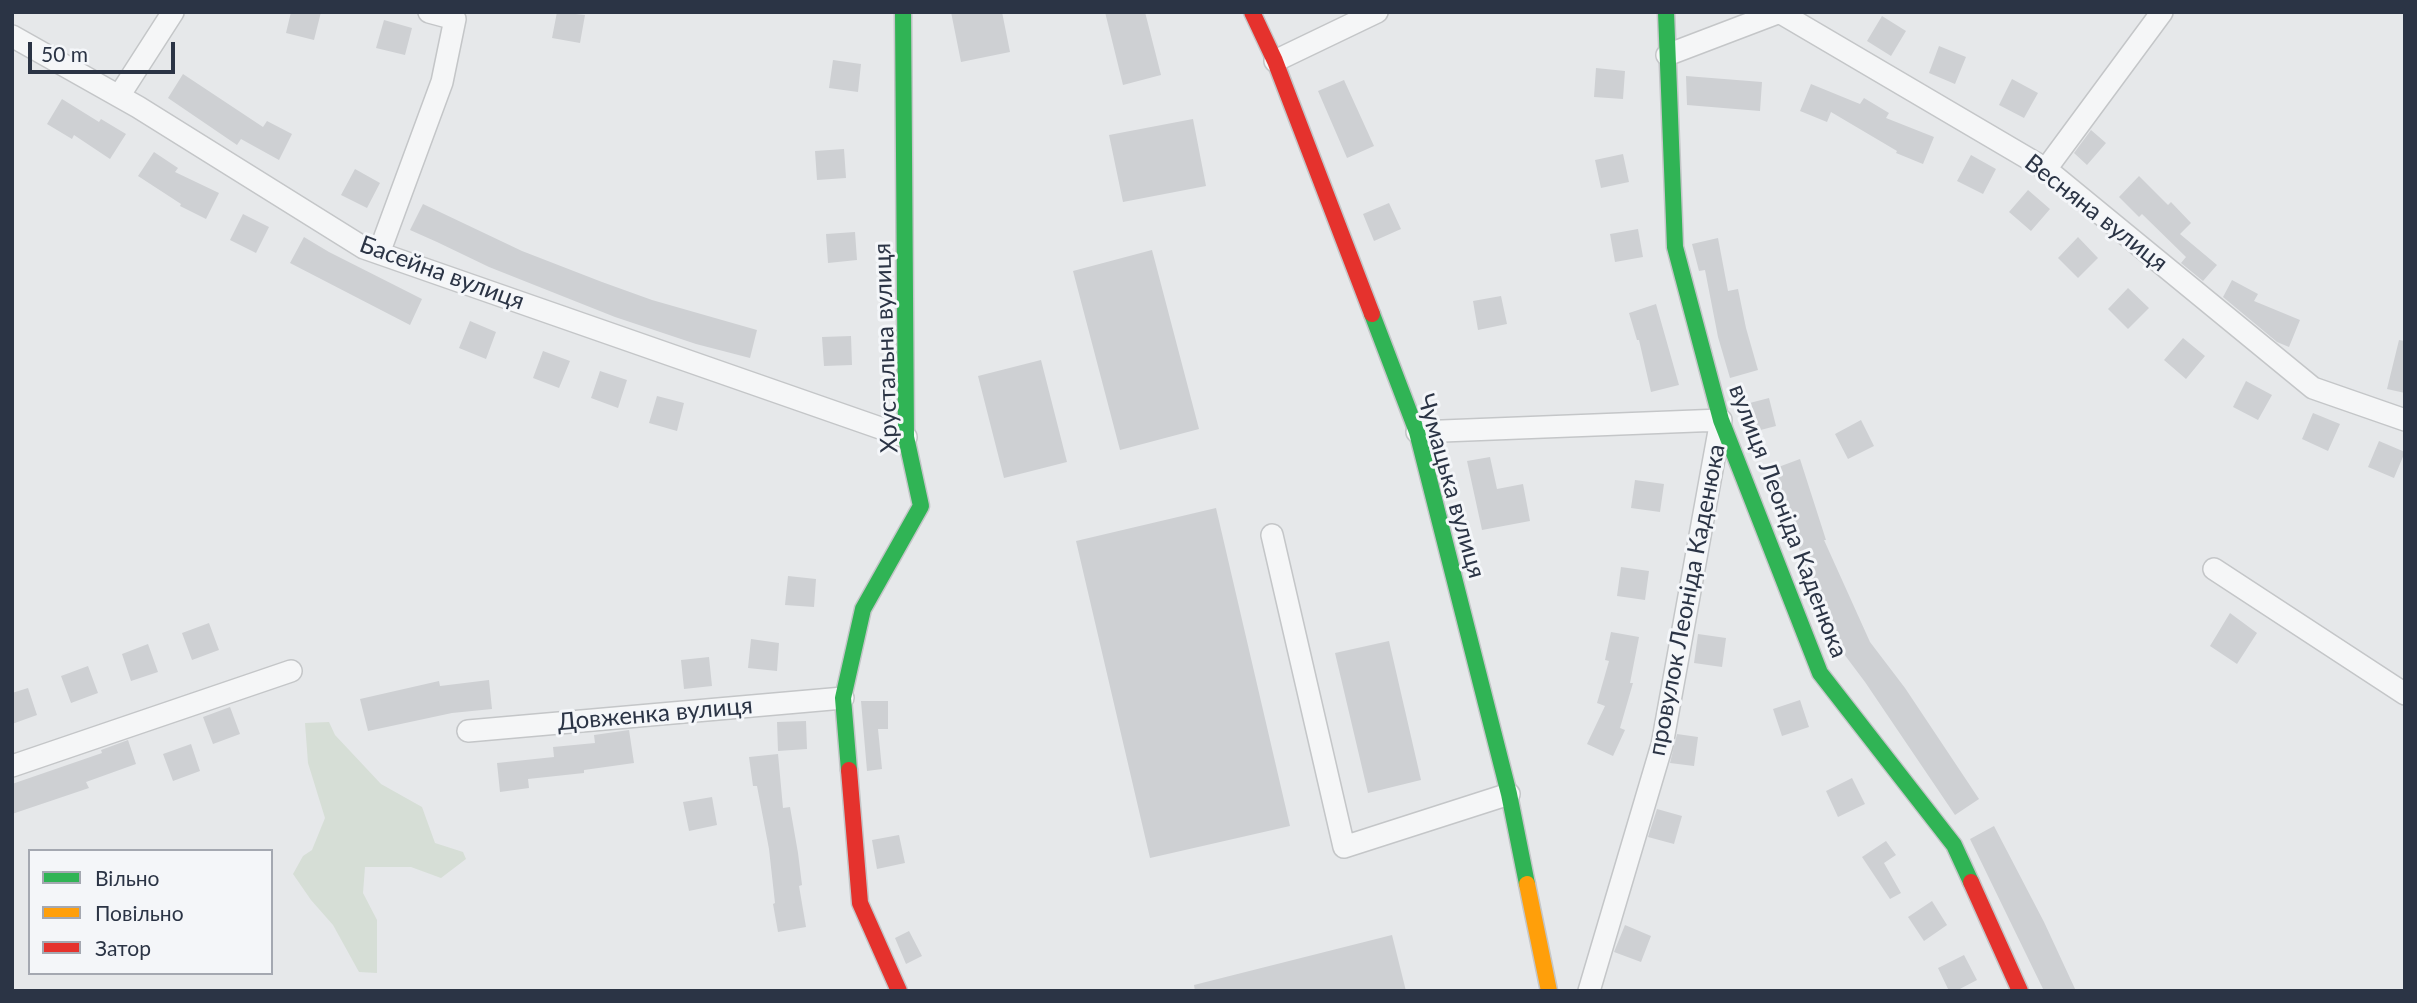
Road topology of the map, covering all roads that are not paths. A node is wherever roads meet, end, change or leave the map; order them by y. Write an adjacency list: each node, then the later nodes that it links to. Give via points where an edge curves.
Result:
1 (173, 12): 12 (street)
2 (429, 12): 14 (street, via 455,19 442,82)
3 (903, 12): 18 (street, Хрустальна вулиця)
4 (1252, 12): 11 (street, Чумацька вулиця)
5 (1377, 12): 11 (street)
6 (1666, 12): 10 (street, вулиця Леоніда Каденюка)
7 (1779, 12): 10 (street); 13 (street, Весняна вулиця)
8 (2162, 12): 13 (street)
9 (12, 36): 12 (street, Басейна вулиця)
10 (1667, 55): 15 (street, вулиця Леоніда Каденюка, via 1675,247)
11 (1275, 61): 17 (street, Чумацька вулиця)
12 (119, 96): 14 (street, Басейна вулиця)
13 (2046, 169): 16 (street, Весняна вулиця, via 2313,388)
14 (379, 253): 18 (street, Басейна вулиця)
15 (1721, 420): 17 (street, провулок Леоніда Каденюка); 29 (street, провулок Леоніда Каденюка, via 1662,745); 30 (street, вулиця Леоніда Каденюка, via 1820,673 1954,845)
16 (2405, 420)
17 (1417, 432): 26 (street, Чумацька вулиця)
18 (906, 438): 23 (street, Хрустальна вулиця, via 921,506 863,609)
19 (1272, 535): 26 (street, via 1344,847)
20 (2214, 569): 22 (street)
21 (291, 671): 25 (street)
22 (2405, 694)
23 (843, 698): 24 (street, Довженка вулиця); 27 (street, Хрустальна вулиця, via 860,903)
24 (468, 731)
25 (12, 766)
26 (1509, 794): 28 (street, Чумацька вулиця)
27 (899, 991)
28 (1549, 991)
29 (1589, 991)
30 (2020, 991)

